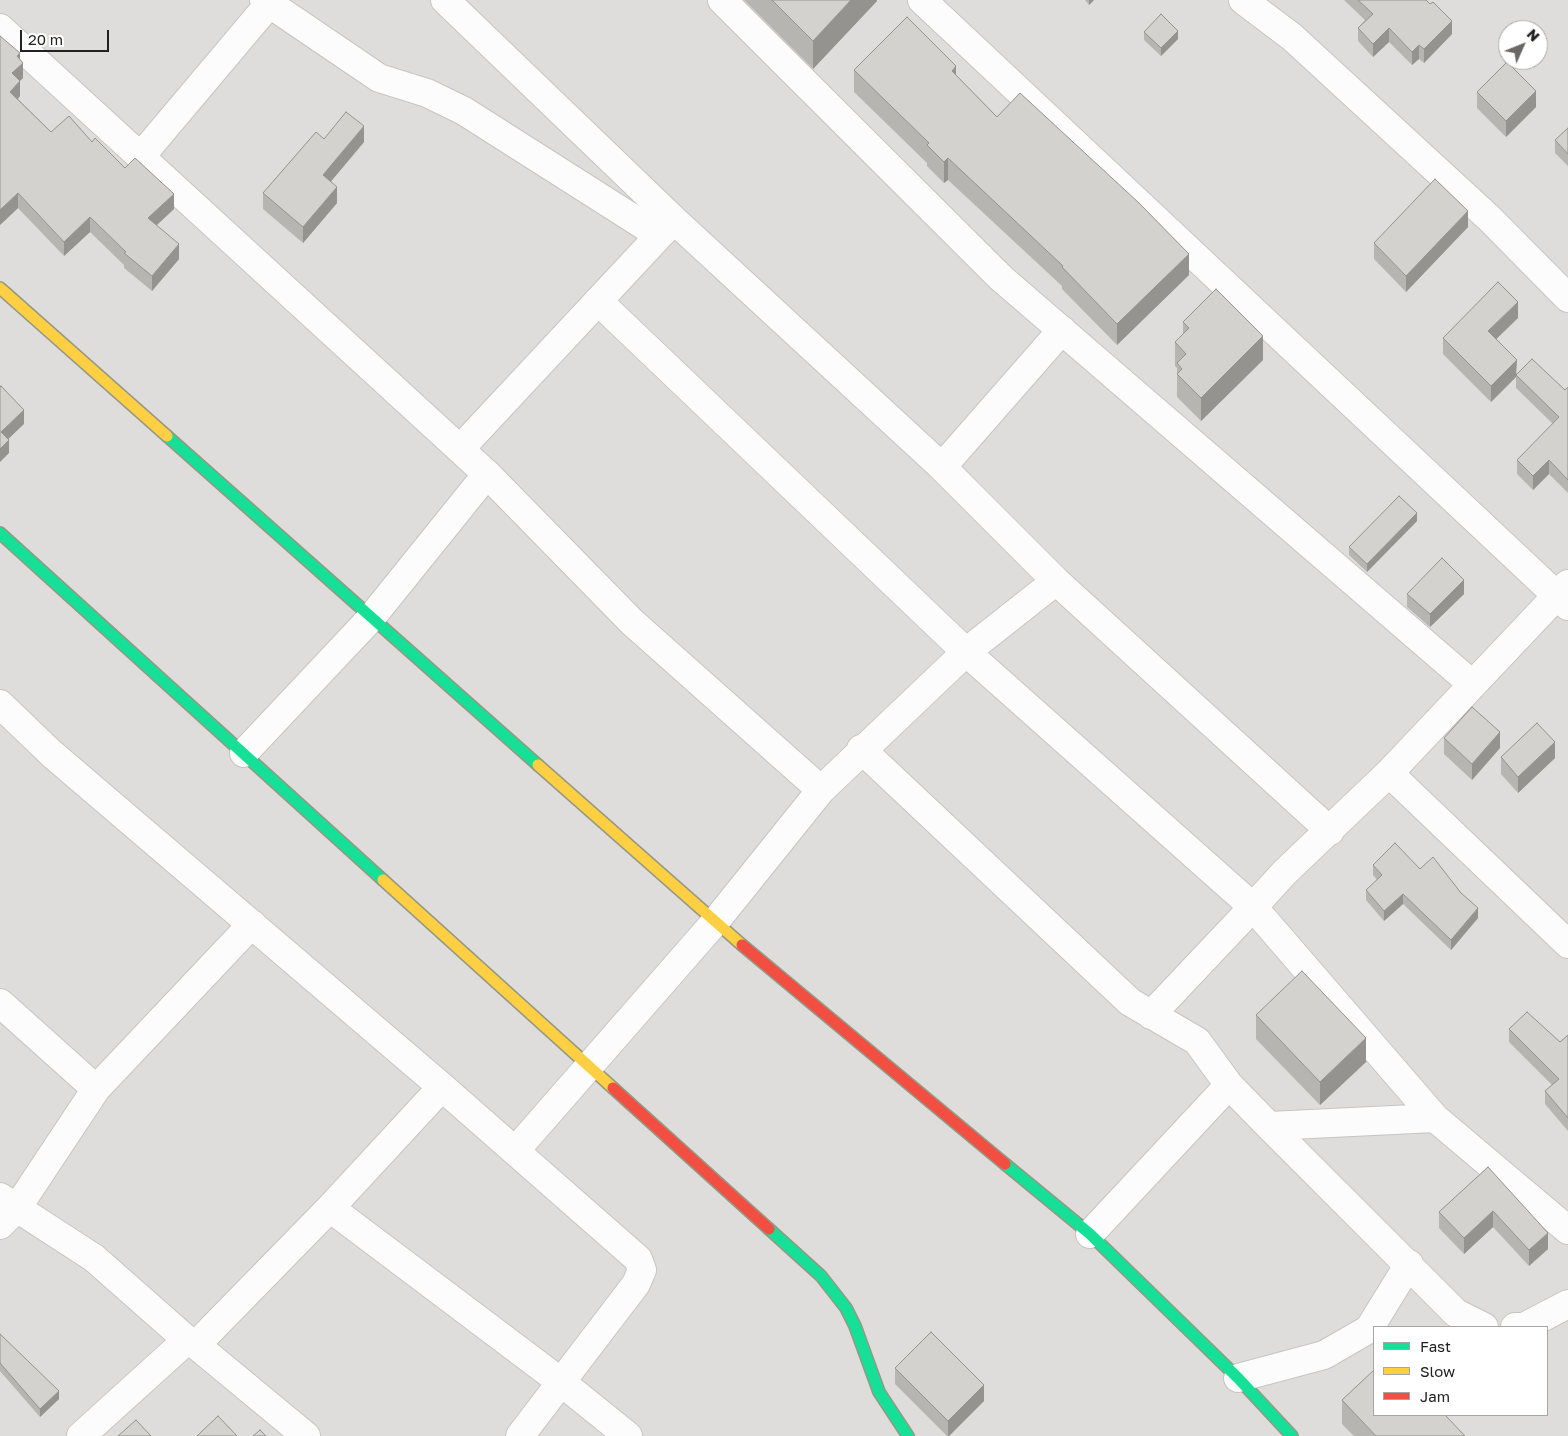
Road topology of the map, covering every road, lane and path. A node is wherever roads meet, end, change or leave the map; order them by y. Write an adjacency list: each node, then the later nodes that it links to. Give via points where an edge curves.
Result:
1 (445, 0): 8 (street)
2 (722, 0): 12 (street, via 1001,278)
3 (922, 0): 18 (street)
4 (1243, 0): 10 (street, via 1292,37 1476,205)
5 (266, 2): 7 (street); 8 (street, via 380,78 427,93 464,111)
6 (0, 28): 7 (street)
7 (141, 156): 13 (street)
8 (666, 228): 11 (street); 14 (street)
9 (0, 288): 19 (street)
10 (1568, 298)
11 (598, 301): 13 (street); 20 (street)
12 (1062, 330): 14 (street); 21 (street)
13 (460, 449): 15 (street)
14 (942, 467): 17 (street)
15 (487, 474): 19 (street); 26 (street, via 632,622)
16 (0, 533): 24 (street)
17 (1056, 581): 20 (street); 27 (street)
18 (1565, 595): 21 (street)
19 (371, 618): 24 (street); 29 (street)
20 (966, 652): 23 (street); 28 (street)
21 (1472, 684): 25 (street)
22 (0, 704): 30 (street, via 52,754)
23 (861, 749): 26 (street); 33 (street, via 1130,1002)
24 (244, 754): 34 (street)
25 (1389, 773): 27 (street); 31 (street)
26 (821, 790): 29 (street)
27 (1330, 831): 28 (street, via 1285,872)
28 (1254, 907): 33 (street); 38 (street)
29 (715, 922): 34 (street); 44 (street)
30 (252, 924): 36 (street); 37 (street)
31 (1568, 944)
32 (0, 1003): 37 (street)
33 (1151, 1016): 35 (street, via 1197,1042)
34 (590, 1067): 40 (street); 56 (street, via 821,1276 846,1308 879,1392)
35 (1229, 1085): 39 (street); 44 (street)
36 (442, 1087): 40 (street); 41 (street)
37 (96, 1089): 42 (street)
38 (1435, 1118): 39 (street); 43 (street)
39 (1269, 1126): 45 (street)
40 (515, 1151): 51 (street, via 638,1259 642,1270 636,1284)
41 (330, 1208): 49 (street); 51 (street)
42 (6, 1210): 49 (street, via 94,1258)
43 (1568, 1230)
44 (1090, 1234): 50 (street)
45 (1409, 1264): 47 (street, via 1456,1313); 50 (street, via 1369,1330 1324,1355)
46 (1568, 1304): 48 (street)
47 (1482, 1326)
48 (1526, 1326)
49 (191, 1342): 52 (street); 53 (street)
50 (1238, 1378): 57 (street)
51 (560, 1382): 54 (street); 55 (street)
52 (81, 1436)
53 (306, 1436)
54 (520, 1436)
55 (628, 1436)
56 (908, 1436)
57 (1292, 1436)

